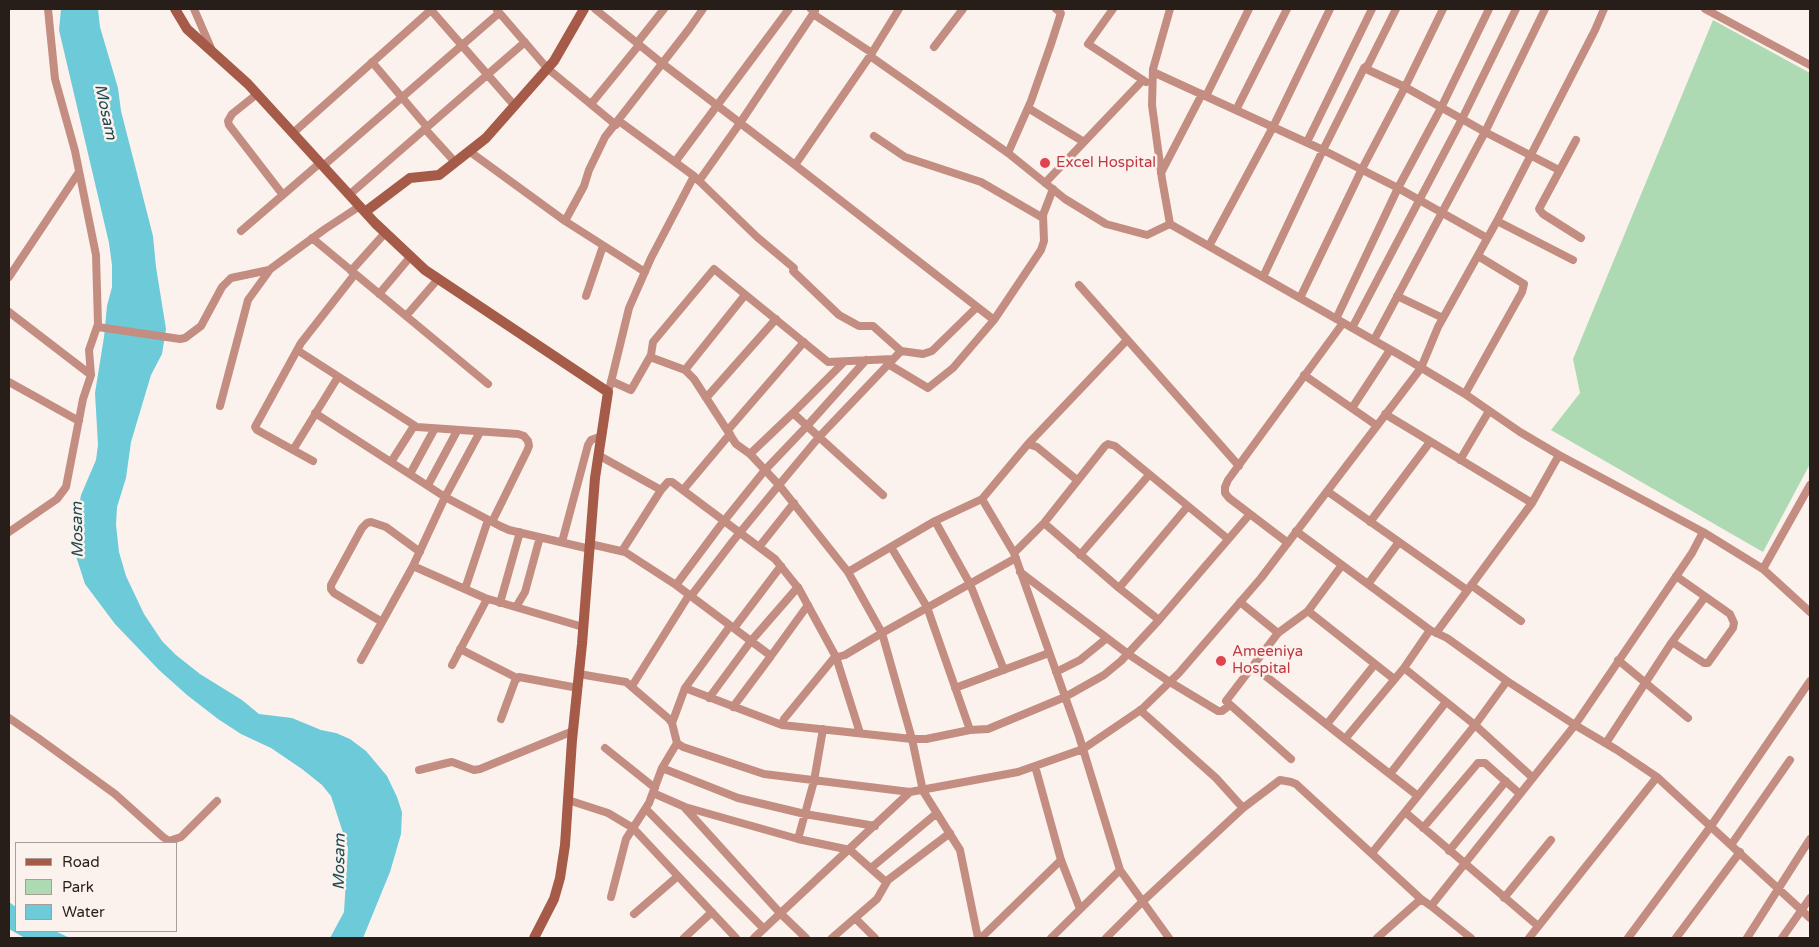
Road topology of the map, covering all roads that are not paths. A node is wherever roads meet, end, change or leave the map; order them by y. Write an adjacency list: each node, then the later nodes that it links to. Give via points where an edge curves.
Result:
1 (48, 9): 75 (street, via 55,79)
2 (175, 9): 28 (street, via 187,29)
3 (431, 9): 31 (street); 35 (street)
4 (584, 9): 38 (street)
5 (595, 9): 30 (street)
6 (664, 9): 30 (street)
7 (703, 9): 36 (street)
8 (789, 9): 50 (street)
9 (900, 9): 34 (street)
10 (963, 9): 32 (street)
11 (1056, 9): 51 (street, via 1061,13)
12 (1113, 9): 42 (street, via 1088,44)
13 (1170, 9): 40 (street)
14 (1249, 9): 46 (street)
15 (1287, 9): 53 (street)
16 (1330, 9): 57 (street)
17 (1372, 9): 64 (street)
18 (1396, 9): 39 (street)
19 (1443, 9): 44 (street)
20 (1489, 9): 52 (street)
21 (1516, 9): 54 (street)
22 (1545, 9): 59 (street)
23 (1604, 9): 68 (street)
24 (1704, 9): 37 (street)
25 (188, 11): 28 (street); 33 (street)
26 (497, 11): 29 (street); 31 (street)
27 (814, 11): 34 (street); 56 (street)
28 (201, 42): 33 (street)
29 (525, 42): 38 (street); 41 (street)
30 (638, 44): 36 (street); 48 (street)
31 (462, 45): 41 (street); 47 (street)
32 (934, 47)
33 (212, 52): 45 (street)
34 (871, 55): 67 (street); 72 (street)
35 (372, 62): 47 (street); 60 (street)
36 (663, 64): 50 (street); 55 (street)
37 (1810, 65)
38 (547, 68): 48 (street); 49 (street)
39 (1364, 68): 44 (street); 65 (street)
40 (1153, 72): 43 (street); 46 (street)
41 (488, 74): 49 (street); 58 (street)
42 (1143, 80): 43 (street); 63 (street)
43 (1153, 86): 76 (street, via 1152,105)
44 (1404, 87): 52 (street); 73 (street)
45 (257, 94): 60 (street); 81 (street, via 232,114 229,125)
46 (1204, 95): 53 (street); 76 (street)
47 (402, 97): 58 (street); 71 (street)
48 (591, 104): 55 (street)
49 (514, 106): 66 (street, via 486,138)
50 (718, 106): 56 (street); 70 (street)
51 (1028, 108): 63 (street); 67 (street)
52 (1441, 108): 54 (street); 79 (street)
53 (1236, 110): 57 (street)
54 (1462, 119): 59 (street); 83 (street)
55 (617, 123): 70 (street); 87 (street, via 605,137)
56 (740, 123): 72 (street); 77 (street)
57 (1273, 127): 64 (street); 96 (street)
58 (427, 128): 69 (street); 82 (street)
59 (1485, 132): 68 (street); 85 (street)
60 (292, 133): 71 (street)
61 (874, 136): 86 (street, via 905,157 981,182)
62 (1576, 140): 74 (street)
63 (1084, 142): 78 (street)
64 (1306, 142): 65 (street)
65 (1323, 150): 73 (street); 103 (street)
66 (469, 151): 69 (street); 87 (street)
67 (1008, 153): 78 (street)
68 (1531, 156): 74 (street); 88 (street)
69 (455, 162): 84 (street, via 439,175 410,178)
70 (675, 162): 77 (street)
71 (321, 165): 81 (street); 82 (street)
72 (796, 165): 112 (street)
73 (1362, 169): 79 (street); 111 (street)
74 (1559, 170): 94 (street, via 1539,209)
75 (79, 172): 104 (street); 119 (street, via 96,255)
76 (1161, 173): 89 (street)
77 (696, 178): 102 (street); 126 (street, via 794,268 793,271 839,315 860,326 873,326)
78 (1045, 183): 80 (street)
79 (1398, 188): 83 (street); 118 (street)
80 (1053, 189): 86 (street); 89 (street, via 1106,224 1147,234)
81 (283, 195): 90 (street)
82 (349, 195): 84 (street)
83 (1419, 199): 85 (street); 120 (street)
84 (362, 209): 91 (street); 92 (street)
85 (1441, 213): 93 (street); 110 (street)
86 (1043, 218): 117 (street, via 1042,250)
87 (565, 221): 95 (street)
88 (1497, 221): 93 (street); 99 (street)
89 (1170, 224): 96 (street)
90 (241, 231)
91 (385, 233): 97 (street); 101 (street)
92 (312, 238): 100 (street); 101 (street)
93 (1487, 238): 98 (street)
94 (1581, 238)
95 (603, 246): 102 (street); 109 (street)
96 (1209, 246): 103 (street)
97 (411, 256): 105 (street); 107 (street)
98 (1478, 256): 115 (street); 140 (street, via 1524,284)
99 (1573, 260)
100 (269, 270): 119 (street, via 230,278 201,326 185,338); 142 (street, via 248,300)
101 (353, 272): 107 (street); 124 (street)
102 (644, 272): 136 (street, via 629,308)
103 (1263, 277): 111 (street)
104 (9, 278)
105 (438, 279): 114 (street); 139 (street)
106 (1079, 285): 121 (street)
107 (379, 294): 114 (street)
108 (745, 294): 116 (street); 127 (street, via 714,269 653,342); 132 (street)
109 (586, 296)
110 (1397, 296): 115 (street); 122 (street)
111 (1300, 298): 118 (street)
112 (977, 308): 117 (street); 126 (street, via 932,351 923,354)
113 (9, 312): 133 (street)
114 (406, 316): 138 (street)
115 (1443, 318): 131 (street)
116 (776, 319): 123 (street); 141 (street)
117 (994, 320): 130 (street, via 953,368 928,388)
118 (1340, 321): 120 (street); 134 (street)
119 (100, 327): 133 (street, via 90,350)
120 (1352, 328): 122 (street)
121 (1127, 340): 159 (street); 167 (street)
122 (1374, 340): 125 (street)
123 (804, 342): 129 (street, via 828,362); 155 (street)
124 (297, 350): 135 (street); 160 (street, via 255,428)
125 (1390, 350): 131 (street); 143 (street)
126 (901, 351): 130 (street)
127 (650, 357): 132 (street); 136 (street, via 631,390)
128 (866, 360): 129 (street); 130 (street); 151 (street)
129 (844, 362): 145 (street)
130 (890, 362): 157 (street)
131 (1421, 368): 140 (street); 147 (street)
132 (685, 370): 141 (street)
133 (90, 376): 148 (street)
134 (1304, 376): 143 (street); 167 (street)
135 (338, 377): 146 (street); 150 (street)
136 (611, 381): 139 (street)
137 (9, 382): 148 (street)
138 (488, 384)
139 (608, 392): 156 (street)
140 (1465, 394): 144 (street)
141 (706, 398): 155 (street)
142 (220, 406)
143 (1352, 408): 149 (street)
144 (1490, 411): 163 (street); 164 (street)
145 (793, 413): 151 (street); 161 (street)
146 (316, 414): 160 (street); 166 (street)
147 (1385, 414): 149 (street); 158 (street)
148 (79, 421): 191 (street, via 63,492)
149 (1376, 425): 177 (street)
150 (414, 426): 152 (street); 166 (street)
151 (808, 426): 157 (street); 168 (street)
152 (434, 430): 153 (street); 169 (street)
153 (457, 431): 154 (street); 172 (street)
154 (480, 432): 179 (street); 185 (street, via 518,434 524,436 529,446)
155 (729, 432): 161 (street, via 736,444); 176 (street)
156 (602, 436): 162 (street); 197 (street, via 588,444)
157 (819, 437): 173 (street); 178 (street)
158 (1430, 442): 164 (street); 188 (street)
159 (1028, 444): 171 (street, via 1037,447); 180 (street)
160 (293, 450): 165 (street)
161 (750, 454): 168 (street)
162 (598, 455): 175 (street); 200 (street)
163 (1559, 455): 182 (street); 194 (street)
164 (1460, 460): 182 (street)
165 (313, 461)
166 (392, 462): 169 (street)
167 (1239, 466): 184 (street, via 1228,480 1225,493)
168 (765, 470): 173 (street); 186 (street)
169 (410, 474): 172 (street)
170 (1149, 474): 171 (street, via 1115,446 1108,444); 183 (street); 205 (street)
171 (1077, 480): 189 (street)
172 (428, 485): 179 (street)
173 (779, 485): 181 (street); 193 (street)
174 (1810, 485): 210 (street)
175 (661, 490): 176 (street, via 672,482); 203 (street)
176 (683, 490): 186 (street)
177 (1327, 491): 188 (street); 190 (street)
178 (883, 495)
179 (445, 497): 185 (street); 204 (street)
180 (982, 499): 187 (street); 206 (street)
181 (794, 502): 201 (street); 211 (street)
182 (1532, 503): 219 (street)
183 (1188, 506): 196 (street); 218 (street)
184 (1250, 514): 196 (street); 199 (street)
185 (490, 521): 192 (street); 220 (street)
186 (724, 521): 193 (street); 216 (street)
187 (934, 521): 202 (street); 214 (street)
188 (1370, 522): 198 (street)
189 (1044, 523): 205 (street); 206 (street)
190 (1296, 531): 199 (street); 207 (street)
191 (9, 532)
192 (520, 532): 195 (street); 225 (street)
193 (740, 532): 201 (street); 221 (street)
194 (1703, 532): 210 (street); 213 (street)
195 (540, 537): 197 (street); 227 (street, via 525,592)
196 (1228, 539): 231 (street)
197 (562, 542): 200 (street)
198 (1398, 542): 215 (street); 219 (street)
199 (1288, 543): 224 (street)
200 (590, 546): 203 (street); 234 (street)
201 (759, 547): 209 (street)
202 (891, 547): 211 (street); 228 (street)
203 (622, 551): 216 (street)
204 (420, 552): 208 (street); 233 (street, via 382,524 371,522 362,528 331,588)
205 (1080, 555): 218 (street)
206 (1015, 556): 212 (street); 214 (street)
207 (1342, 565): 215 (street); 229 (street)
208 (413, 566): 220 (street); 233 (street)
209 (781, 566): 217 (street); 235 (street)
210 (1763, 569): 230 (street)
211 (848, 572): 237 (street)
212 (1020, 572): 239 (street); 243 (street)
213 (1676, 576): 222 (street); 248 (street)
214 (970, 584): 228 (street); 253 (street)
215 (1368, 584): 236 (street)
216 (676, 585): 221 (street)
217 (798, 587): 226 (street); 240 (street)
218 (1119, 588): 231 (street)
219 (1469, 588): 232 (street); 236 (street)
220 (465, 589): 223 (street)
221 (690, 596): 235 (street); 262 (street)
222 (1705, 597): 241 (street); 241 (street, via 1730,614 1734,623 1712,659 1704,663)
223 (488, 599): 225 (street); 242 (street)
224 (1240, 602): 238 (street); 260 (street)
225 (500, 603): 227 (street)
226 (808, 605): 245 (street); 246 (street)
227 (516, 608): 234 (street)
228 (927, 608): 237 (street); 265 (street)
229 (1308, 611): 238 (street); 249 (street)
230 (1810, 612)
231 (1159, 620): 244 (street)
232 (1521, 620)
233 (382, 622): 247 (street)
234 (583, 627): 255 (street)
235 (732, 627): 240 (street); 264 (street)
236 (1433, 631): 252 (street); 258 (street)
237 (882, 633): 246 (street); 284 (street)
238 (1278, 634): 251 (street)
239 (1107, 638): 244 (street); 254 (street, via 1080,660)
240 (751, 641): 245 (street); 267 (street)
241 (1672, 642): 261 (street)
242 (460, 649): 250 (street); 256 (street)
243 (1049, 653): 253 (street); 254 (street)
244 (1128, 654): 260 (street); 266 (street, via 1104,675)
245 (770, 656): 270 (street)
246 (836, 657): 277 (street); 283 (street)
247 (361, 660)
248 (1618, 660): 261 (street); 279 (street)
249 (1375, 664): 257 (street); 276 (street)
250 (452, 665)
251 (1253, 666): 269 (street, via 1226,701); 276 (street)
252 (1404, 668): 257 (street); 268 (street)
253 (1004, 670): 265 (street)
254 (1056, 672): 266 (street)
255 (579, 674): 262 (street, via 620,680); 263 (street)
256 (517, 678): 263 (street, via 521,676); 273 (street)
257 (1394, 679): 285 (street)
258 (1506, 681): 278 (street); 279 (street)
259 (1810, 681): 314 (street)
260 (1170, 682): 269 (street, via 1218,711); 271 (street)
261 (1645, 682): 274 (street); 287 (street)
262 (632, 686): 275 (street)
263 (578, 688): 282 (street)
264 (685, 688): 267 (street); 275 (street)
265 (955, 688): 281 (street)
266 (1065, 697): 281 (street, via 988,729); 289 (street)
267 (709, 698): 270 (street)
268 (1446, 702): 278 (street); 295 (street)
269 (1230, 705): 290 (street)
270 (733, 707): 277 (street)
271 (1140, 710): 289 (street); 308 (street, via 1216,778)
272 (9, 718): 306 (street, via 114,794 169,841 181,836)
273 (501, 718)
274 (1688, 718)
275 (672, 723): 286 (street)
276 (1327, 724): 285 (street)
277 (782, 725): 280 (street)
278 (1475, 725): 297 (street); 304 (street)
279 (1575, 725): 287 (street); 297 (street)
280 (823, 729): 283 (street); 298 (street)
281 (970, 730): 284 (street)
282 (573, 731): 294 (street, via 480,769 447,762); 305 (street)
283 (860, 733): 284 (street)
284 (912, 739): 301 (street)
285 (1345, 739): 295 (street)
286 (677, 743): 293 (street); 298 (street, via 764,774)
287 (1606, 743): 296 (street)
288 (605, 748): 300 (street)
289 (1083, 749): 292 (street); 329 (street)
290 (1291, 759)
291 (1790, 760): 321 (street)
292 (1035, 766): 301 (street); 326 (street)
293 (662, 768): 300 (street); 312 (street, via 733,796)
294 (419, 770)
295 (1390, 774): 304 (street)
296 (1657, 777): 314 (street); 346 (street)
297 (1534, 778): 303 (street)
298 (814, 781): 302 (street); 312 (street)
299 (1506, 781): 303 (street); 316 (street, via 1485,763 1478,763); 323 (street)
300 (654, 791): 307 (street); 309 (street)
301 (923, 791): 302 (street); 311 (street)
302 (910, 792): 313 (street)
303 (1520, 794): 327 (street)
304 (1418, 796): 310 (street)
305 (568, 800): 315 (street, via 612,814); 349 (street, via 560,878 554,899)
306 (217, 801)
307 (683, 806): 319 (street); 342 (street)
308 (1243, 808): 325 (street, via 1280,780 1291,782); 337 (street)
309 (646, 809): 315 (street); 347 (street)
310 (1405, 812): 316 (street); 325 (street)
311 (937, 813): 317 (street); 328 (street)
312 (805, 814): 313 (street); 319 (street)
313 (875, 826): 322 (street)
314 (1711, 826): 321 (street); 364 (street)
315 (633, 828): 330 (street); 333 (street, via 624,844)
316 (1423, 828): 323 (street)
317 (950, 833): 331 (street); 357 (street, via 962,856)
318 (1810, 838): 332 (street)
319 (798, 839): 322 (street)
320 (1551, 840): 334 (street)
321 (1731, 844): 324 (street)
322 (850, 850): 328 (street); 342 (street)
323 (1449, 850): 327 (street)
324 (1740, 852): 332 (street); 348 (street)
325 (1372, 853): 336 (street)
326 (1061, 860): 339 (street); 357 (street)
327 (1465, 864): 334 (street); 338 (street)
328 (871, 868): 331 (street)
329 (1120, 870): 337 (street); 339 (street)
330 (678, 876): 341 (street); 343 (street)
331 (886, 882): 344 (street, via 880,895)
332 (1778, 889): 340 (street); 365 (street)
333 (611, 897)
334 (1504, 898): 346 (street)
335 (1810, 898): 340 (street)
336 (1421, 899): 338 (street); 361 (street)
337 (1143, 901): 359 (street); 360 (street)
338 (1431, 906): 362 (street)
339 (1080, 909): 358 (street)
340 (1801, 910): 345 (street); 366 (street)
341 (712, 912): 350 (street); 351 (street)
342 (780, 913): 347 (street); 354 (street)
343 (634, 914)
344 (855, 918): 355 (street); 356 (street)
345 (1810, 918)
346 (1538, 926): 363 (street)
347 (763, 930): 352 (street); 353 (street)
348 (1680, 937)
349 (534, 938)
350 (684, 938)
351 (736, 938)
352 (754, 938)
353 (768, 938)
354 (806, 938)
355 (832, 938)
356 (875, 938)
357 (980, 938)
358 (1051, 938)
359 (1106, 938)
360 (1169, 938)
361 (1377, 938)
362 (1471, 938)
363 (1529, 938)
364 (1628, 938)
365 (1747, 938)
366 (1782, 938)

